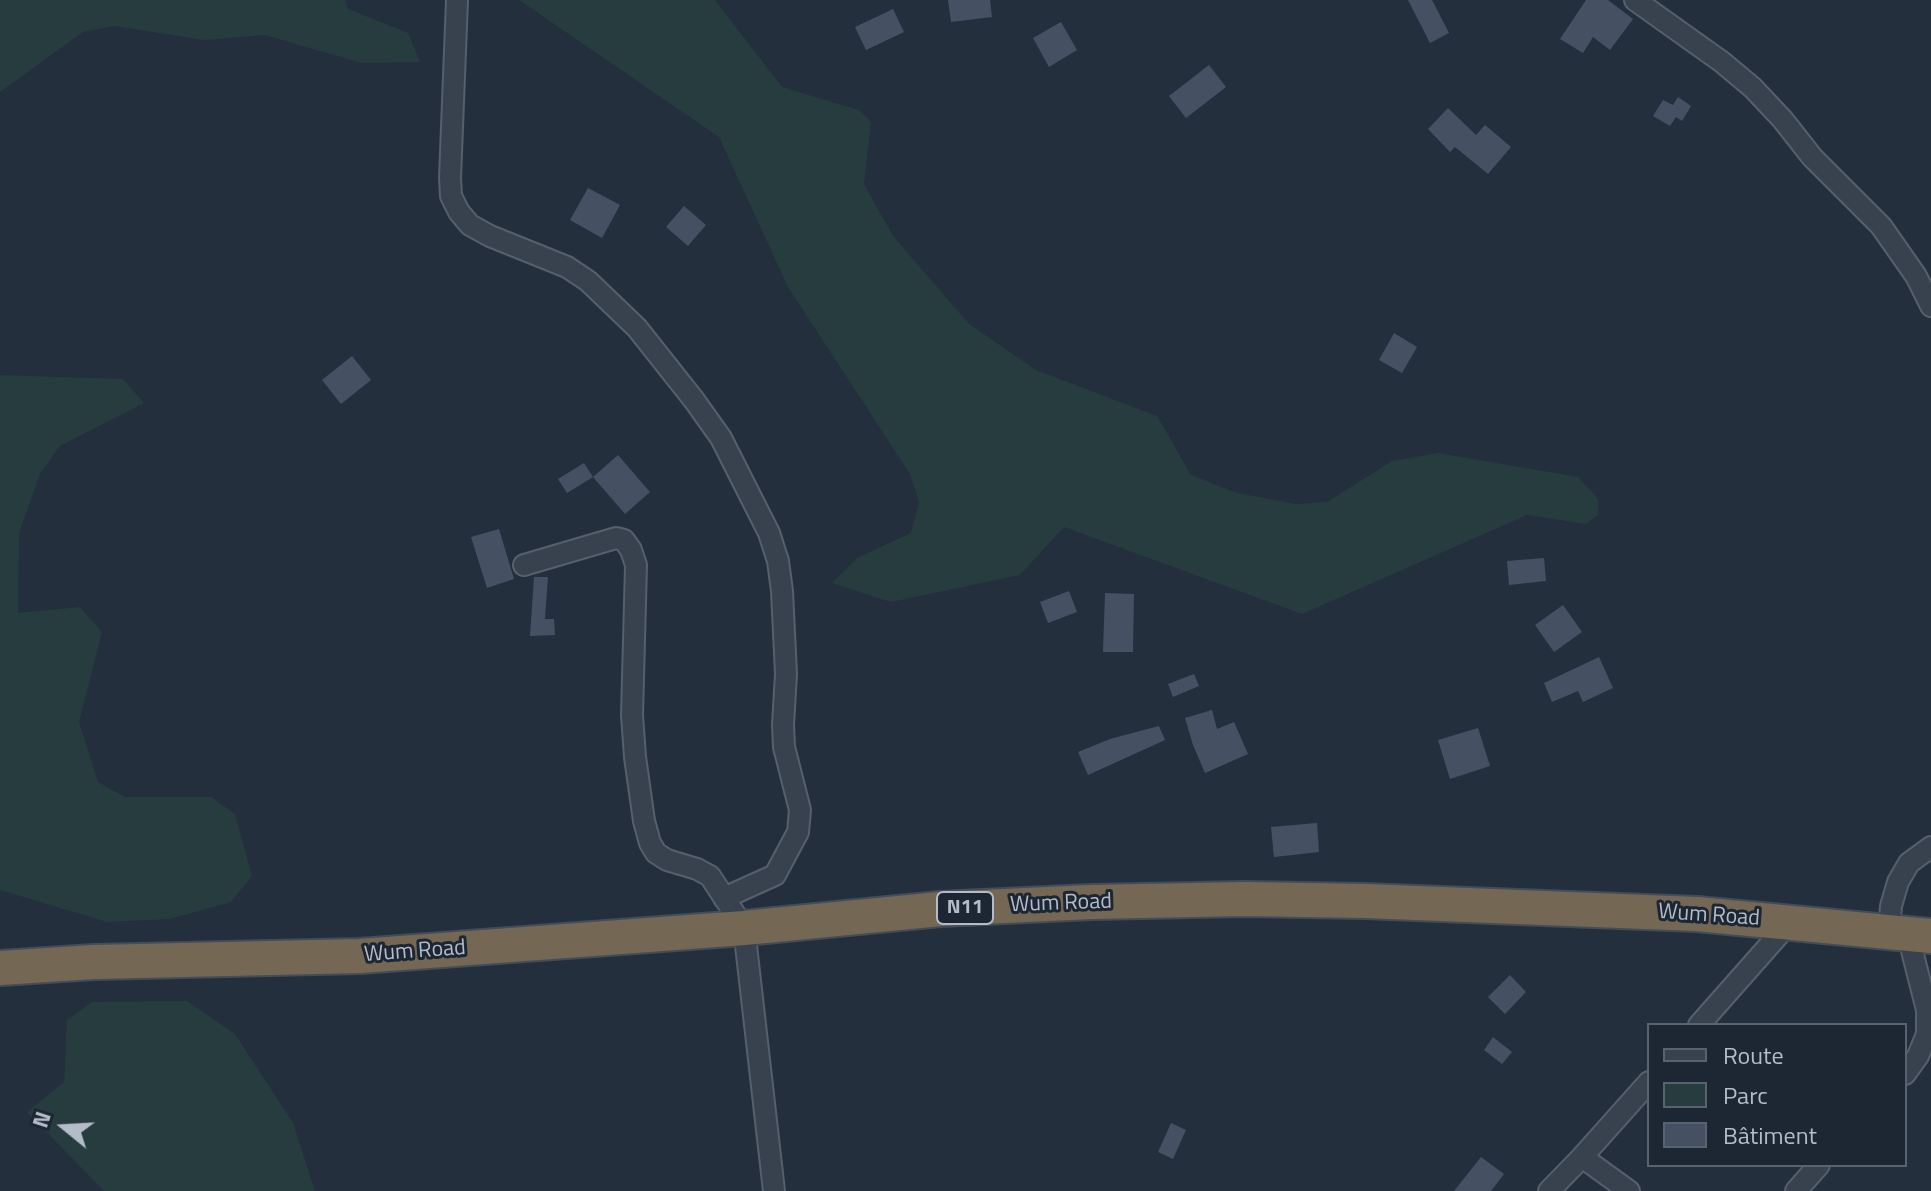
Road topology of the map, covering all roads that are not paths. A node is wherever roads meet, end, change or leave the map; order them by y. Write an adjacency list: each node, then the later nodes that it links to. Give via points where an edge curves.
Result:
1 (457, 0): 6 (street, via 450,178 459,212 490,236 567,267 637,328 721,438 778,561 786,674 784,747 800,810 798,832 775,875)
2 (1635, 0): 3 (street, via 1753,88 1881,226)
3 (1931, 306)
4 (524, 565): 6 (street, via 616,538 631,550 636,565 633,729 650,843 667,860 710,876)
5 (1931, 847): 9 (street, via 1909,863 1891,906)
6 (724, 898): 8 (street)
7 (1790, 922): 8 (highway, Wum Road / N11, via 1665,912 1245,899 940,909); 9 (highway, Wum Road / N11); 11 (street)
8 (744, 928): 10 (highway, Wum Road / N11, via 360,956); 16 (street)
9 (1910, 935): 12 (street, via 1927,1010 1927,1034)
10 (0, 968)
11 (1701, 1023)
12 (1907, 1071)
13 (1647, 1084): 14 (street)
14 (1582, 1157): 17 (street); 18 (street)
15 (1817, 1167): 19 (street)
16 (774, 1191)
17 (1549, 1191)
18 (1629, 1191)
19 (1796, 1191)

